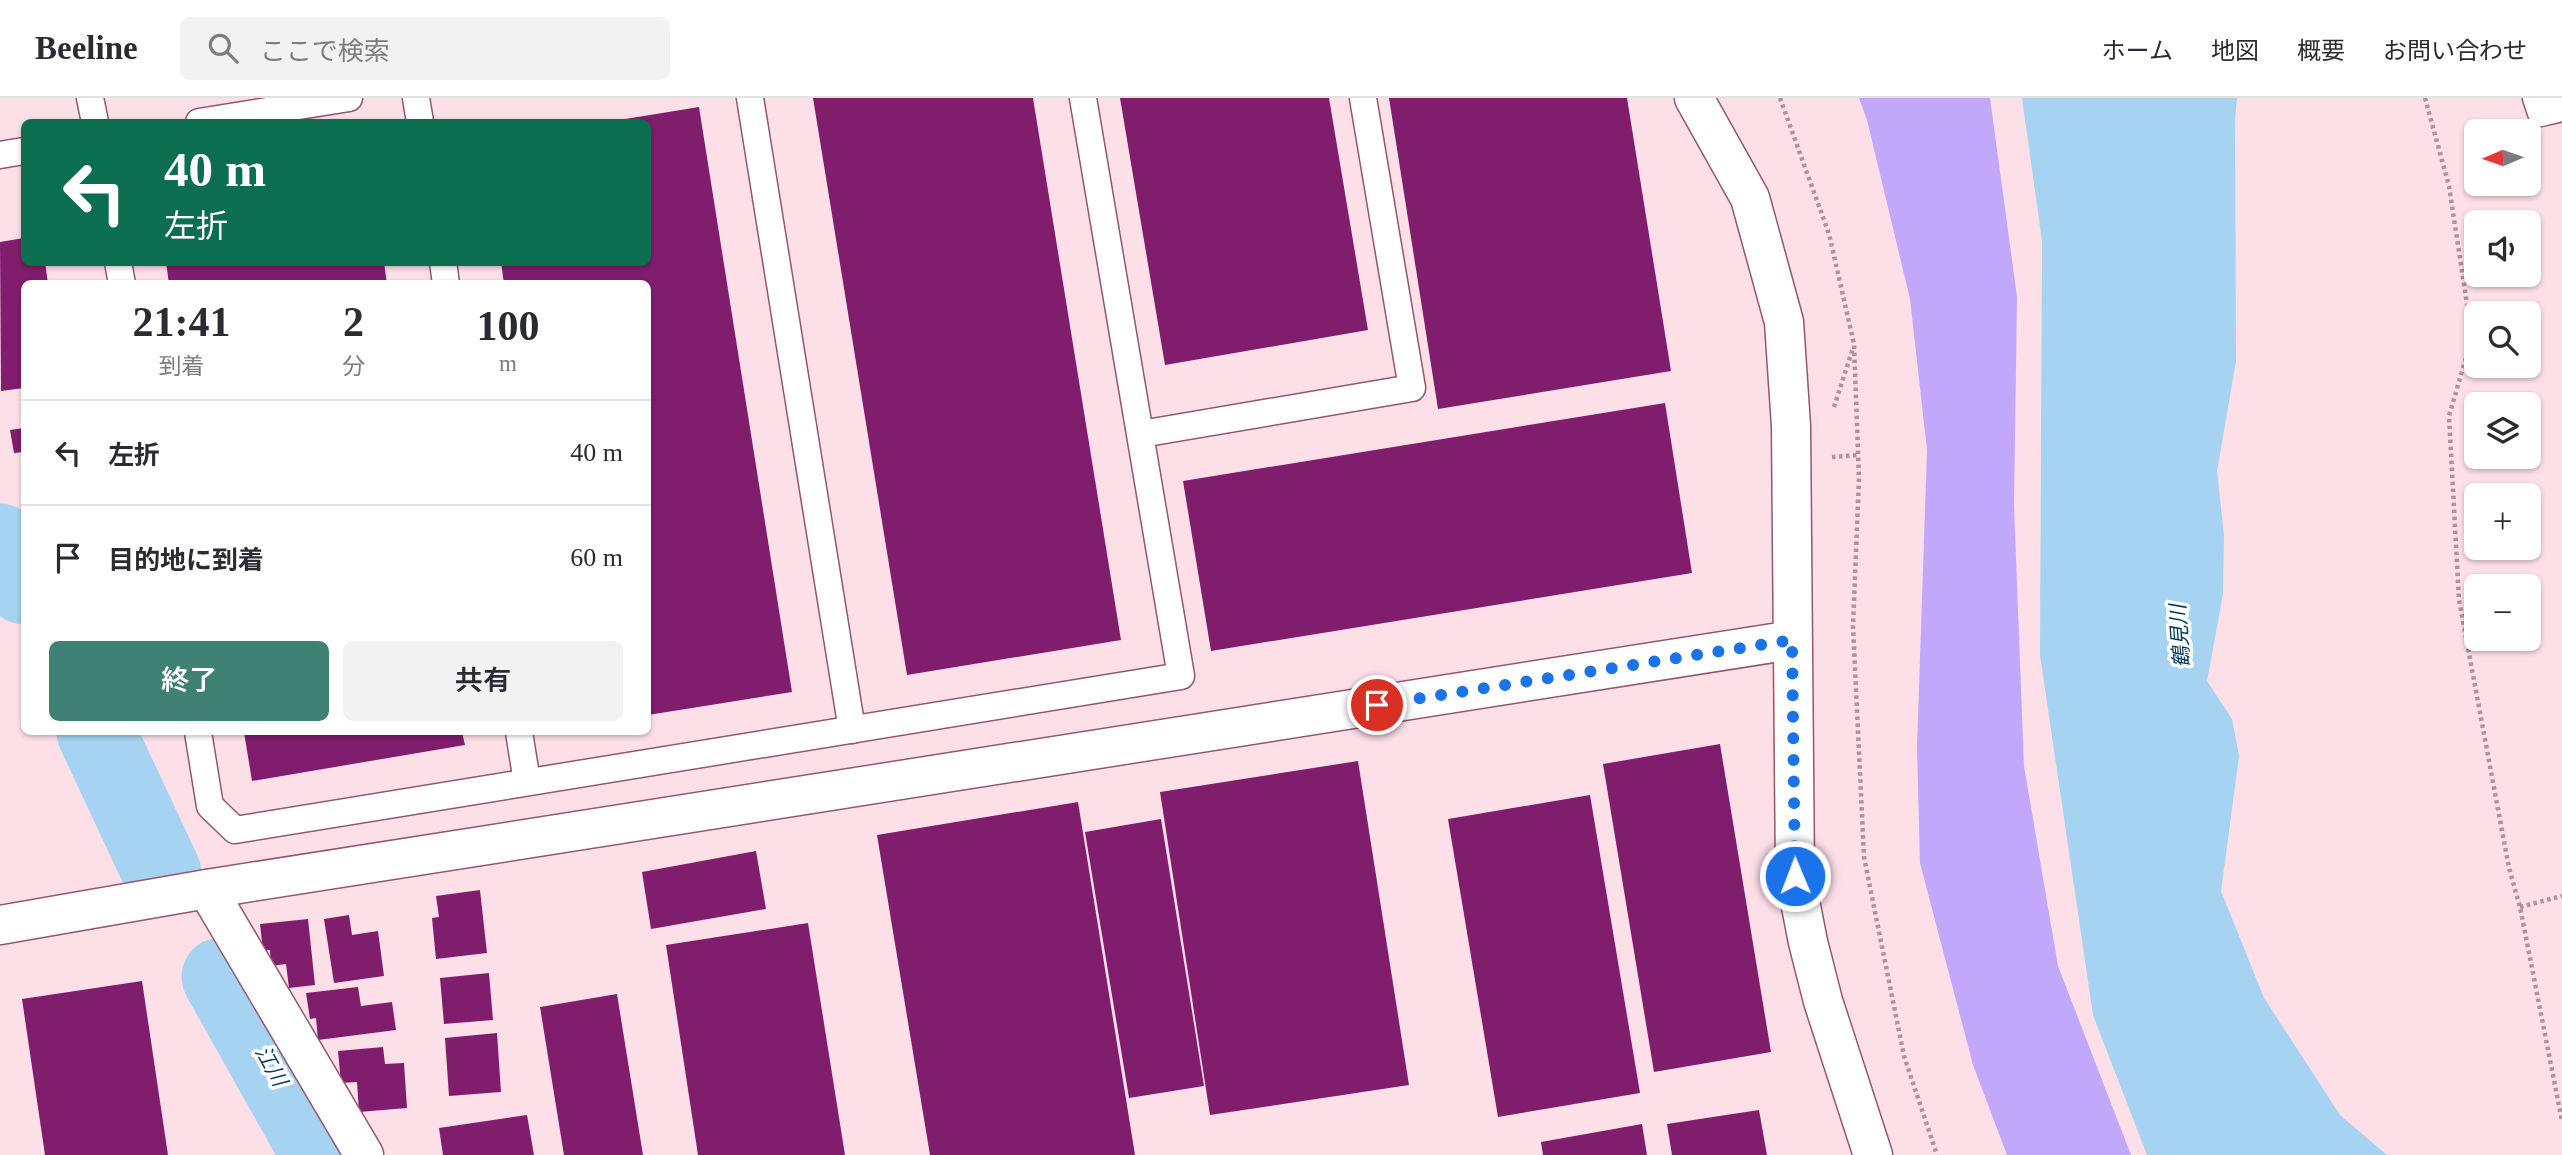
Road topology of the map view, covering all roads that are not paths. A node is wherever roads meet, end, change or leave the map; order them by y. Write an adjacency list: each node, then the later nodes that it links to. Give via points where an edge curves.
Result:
1 (90, 98): 10 (lane)
2 (349, 98): 11 (lane)
3 (416, 98): 12 (lane)
4 (750, 98): 17 (lane)
5 (1083, 98): 15 (lane)
6 (1363, 98): 15 (lane, via 1412,388)
7 (1694, 98): 16 (street, via 1750,198 1784,322 1791,426)
8 (2536, 98): 9 (lane, via 2541,113)
9 (2562, 107)
10 (94, 119)
11 (218, 119)
12 (420, 119)
13 (21, 152): 14 (lane)
14 (0, 155)
15 (1141, 434): 17 (lane, via 1181,676)
16 (1792, 640): 21 (street); 24 (street, via 1795,876 1823,1001)
17 (852, 730): 20 (lane)
18 (198, 735): 20 (lane, via 210,806 235,830)
19 (519, 735): 20 (lane)
20 (527, 782)
21 (207, 889): 22 (street); 23 (street)
22 (0, 925)
23 (364, 1155)
24 (1873, 1155)

